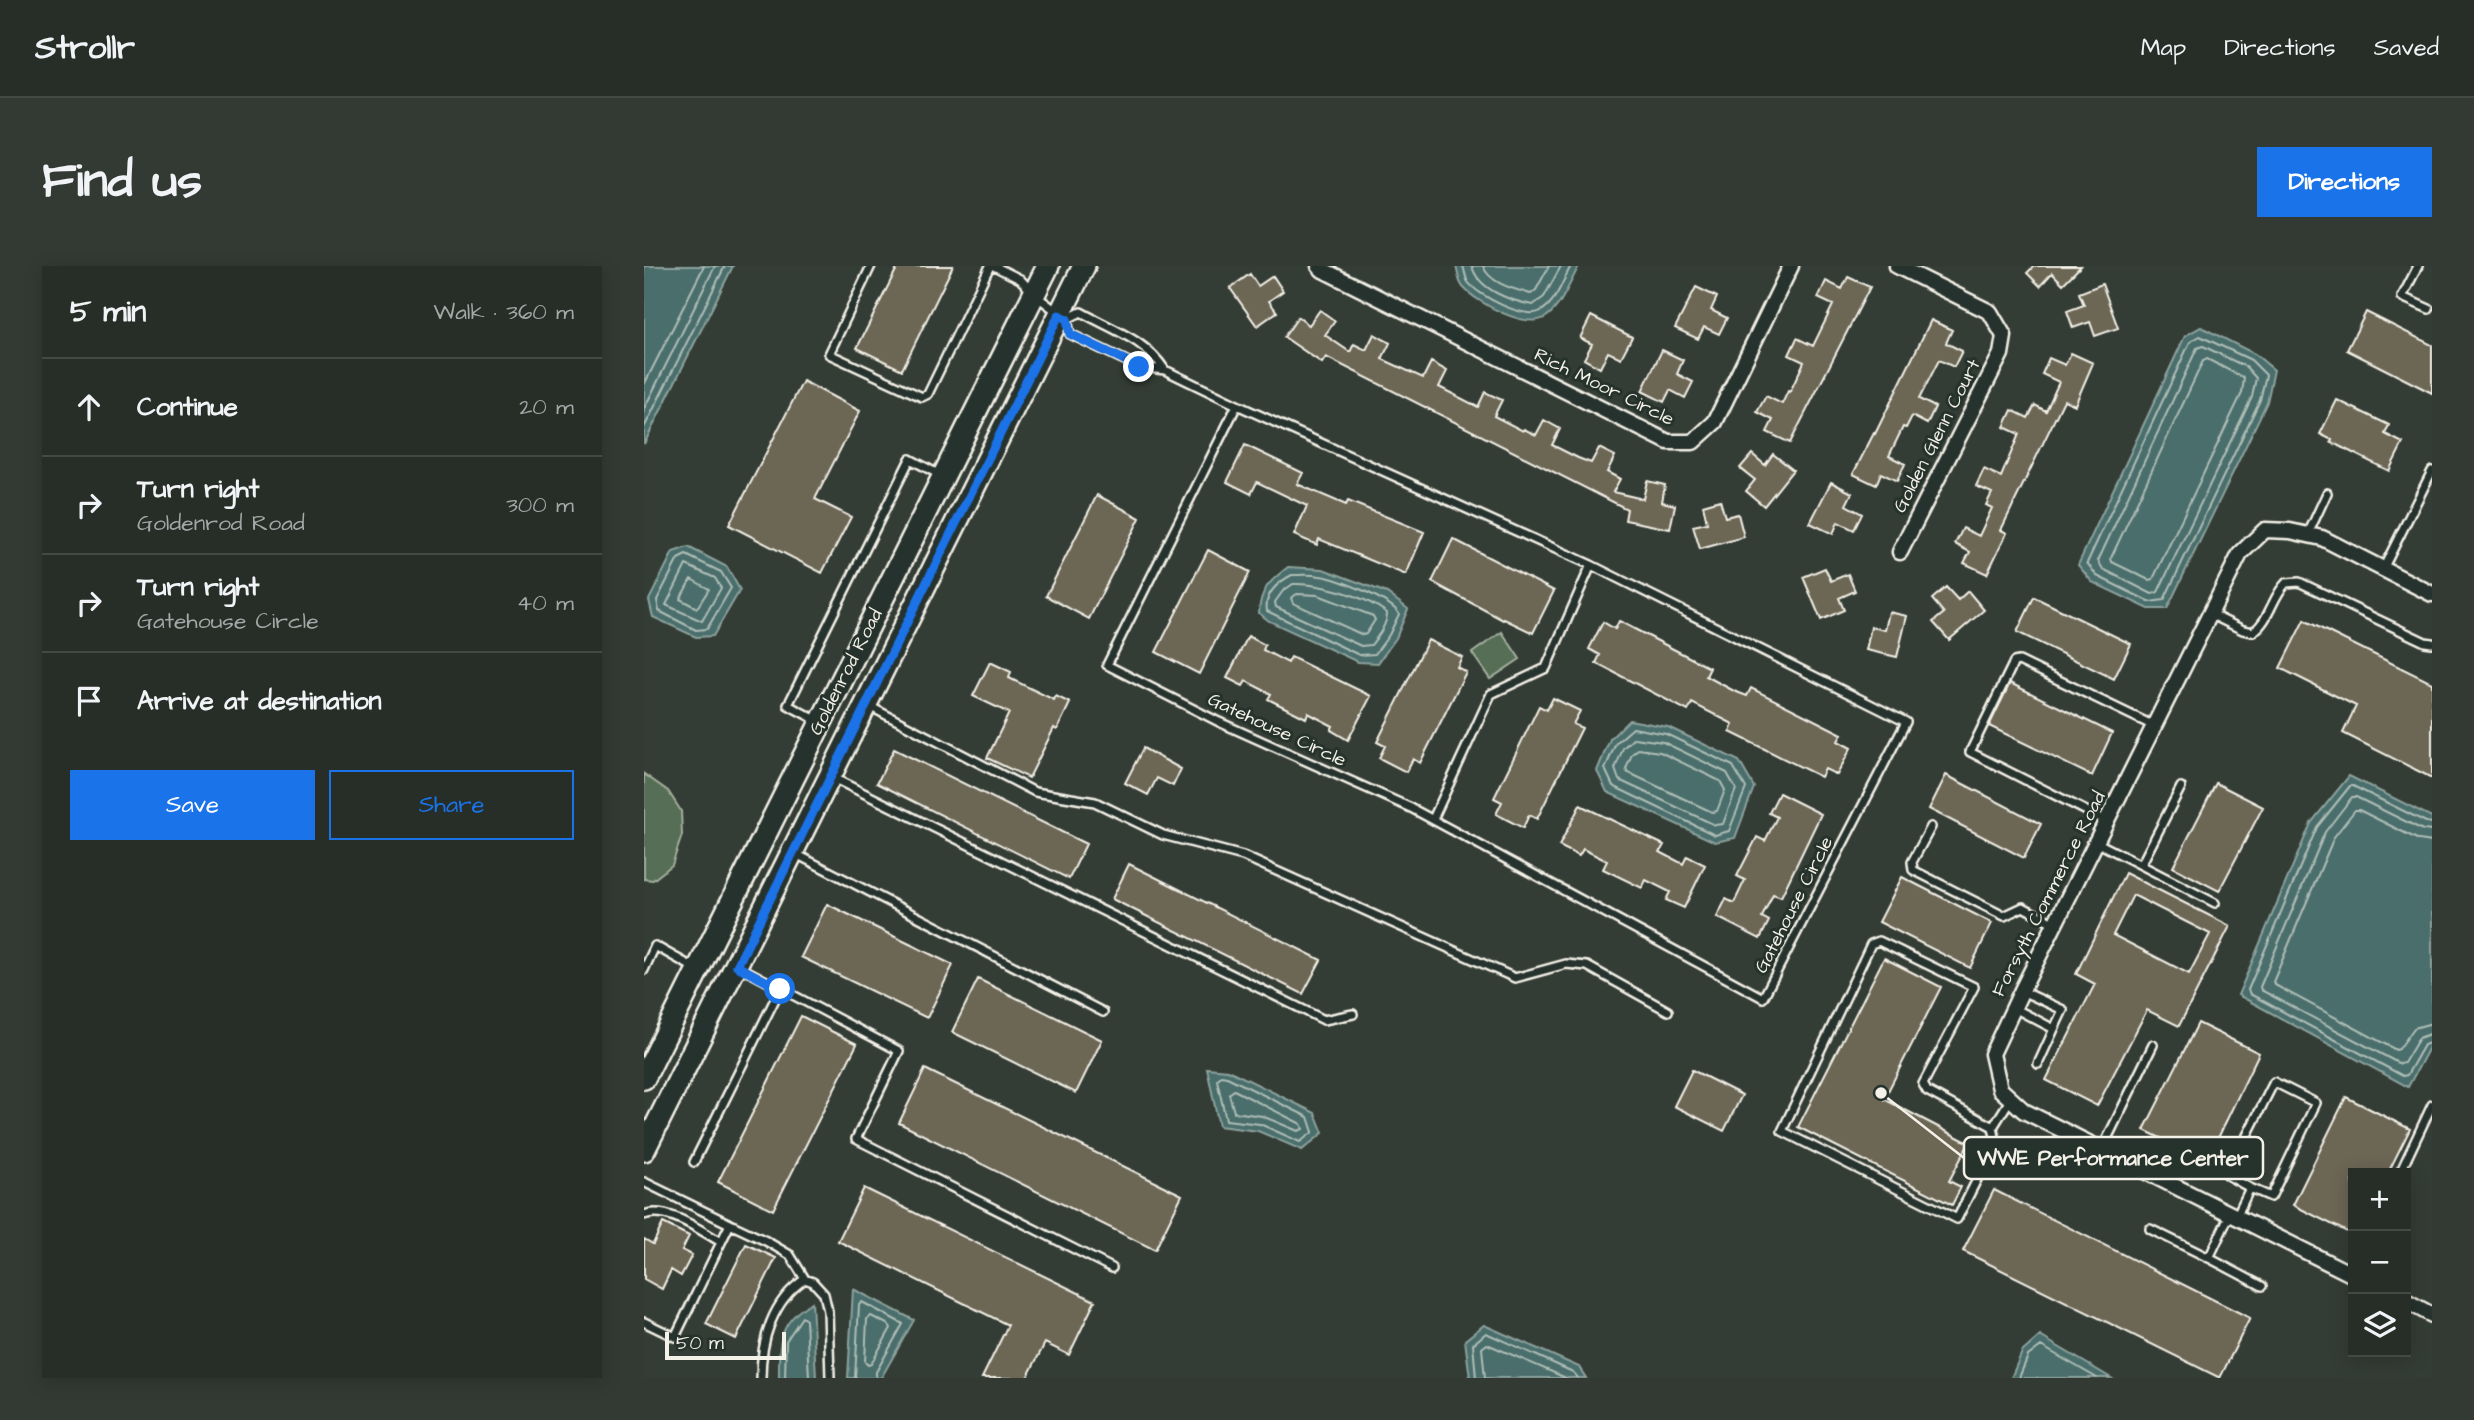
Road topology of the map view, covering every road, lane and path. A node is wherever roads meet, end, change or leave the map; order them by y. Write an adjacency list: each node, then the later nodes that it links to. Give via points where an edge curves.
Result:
1 (872, 266): 2 (lane, via 829,354 922,397 928,394)
2 (992, 266): 9 (lane, via 1020,279)
3 (1048, 266): 9 (main road, Goldenrod Road)
4 (1084, 266): 11 (main road, Goldenrod Road)
5 (1319, 266): 6 (street, Rich Moor Circle, via 1668,442 1693,442 1715,422)
6 (1791, 266)
7 (1897, 266): 18 (street, Golden Glenn Court, via 1990,312 2004,336 2001,354)
8 (2418, 266): 10 (lane, via 2402,297)
9 (1034, 295): 11 (lane); 15 (main road, Goldenrod Road)
10 (2429, 309)
11 (1063, 317): 12 (lane, Gatehouse Circle, via 1070,334 1139,367); 12 (lane, Gatehouse Circle, via 1081,312 1156,355); 24 (main road, Goldenrod Road)
12 (1165, 369): 13 (lane, Gatehouse Circle)
13 (1237, 405): 19 (lane, Gatehouse Circle); 29 (lane, Gatehouse Circle, via 1107,665 1219,722)
14 (2432, 471): 20 (lane)
15 (944, 477): 25 (main road, Goldenrod Road); 25 (lane, via 910,459 856,566 788,705)
16 (2327, 493): 17 (lane)
17 (2308, 535): 20 (street, Forsyth Commerce Road); 22 (street, Forsyth Commerce Road, via 2265,530 2240,554)
18 (1900, 552)
19 (1591, 565): 29 (lane, via 1546,667 1491,694); 29 (lane, Gatehouse Circle, via 1906,722 1763,998)
20 (2383, 569): 21 (street, Forsyth Commerce Road)
21 (2432, 594)
22 (2210, 614): 23 (lane, via 2253,632 2261,626 2278,590 2286,583 2299,582); 26 (street, Forsyth Commerce Road)
23 (2432, 643)
24 (866, 704): 27 (main road, Goldenrod Road); 44 (lane, via 1035,792 1095,802 1163,835 1243,856 1516,978 1566,964 1587,966)
25 (821, 723): 36 (main road, Goldenrod Road)
26 (2154, 726): 30 (street, Forsyth Commerce Road); 30 (lane, via 2014,662 1970,752)
27 (830, 777): 33 (main road, Goldenrod Road); 46 (lane, via 1324,1020)
28 (2181, 787): 34 (lane)
29 (1433, 819)
30 (2106, 822): 32 (street, Forsyth Commerce Road)
31 (1931, 827): 37 (lane, via 1912,862 1913,870 2004,916 2023,906)
32 (2096, 842): 34 (lane); 37 (street, Forsyth Commerce Road)
33 (793, 853): 38 (main road, Goldenrod Road); 45 (lane)
34 (2140, 865): 35 (lane)
35 (2215, 903)
36 (724, 917): 38 (main road, via 726,948); 40 (main road, Goldenrod Road)
37 (2055, 924): 42 (street, Forsyth Commerce Road)
38 (737, 966): 41 (lane); 47 (main road, Goldenrod Road)
39 (644, 970): 40 (lane, via 655,947)
40 (697, 970): 47 (main road, via 705,986 703,1012); 51 (main road, Goldenrod Road)
41 (780, 989): 57 (lane); 67 (lane, via 899,1051 856,1139)
42 (2022, 990): 43 (street, Forsyth Commerce Road); 48 (lane, via 2063,1010)
43 (2013, 1007): 48 (lane); 52 (street, Forsyth Commerce Road, via 1992,1054 2000,1089)
44 (1668, 1011)
45 (1103, 1012)
46 (1353, 1014)
47 (708, 1023): 55 (main road, Goldenrod Road)
48 (2054, 1029): 50 (lane)
49 (2153, 1045): 56 (lane)
50 (2038, 1064)
51 (644, 1078)
52 (2011, 1100): 54 (lane); 56 (street, Forsyth Commerce Road)
53 (2432, 1105): 58 (lane)
54 (1993, 1127): 54 (lane, via 1927,1091 1923,1084 1973,987 1879,941 1871,944 1782,1131 1957,1219 1996,1142)
55 (644, 1150)
56 (2101, 1150): 62 (street, Forsyth Commerce Road)
57 (694, 1162)
58 (2402, 1168)
59 (644, 1182): 63 (lane)
60 (2250, 1188): 60 (lane, via 2271,1197 2316,1103 2274,1082 2227,1175); 62 (lane)
61 (644, 1215): 65 (lane, via 675,1218)
62 (2233, 1216): 66 (lane); 68 (street, Forsyth Commerce Road)
63 (730, 1224): 65 (lane); 69 (lane, via 790,1255)
64 (2150, 1229): 66 (lane)
65 (721, 1242): 73 (lane, via 676,1337)
66 (2209, 1258): 70 (lane)
67 (1112, 1268)
68 (2348, 1269)
69 (805, 1279): 74 (lane, via 786,1296 768,1325); 75 (lane, via 824,1294)
70 (2262, 1286)
71 (2411, 1304): 72 (street)
72 (2432, 1315)
73 (644, 1322)
74 (761, 1378)
75 (830, 1378)

